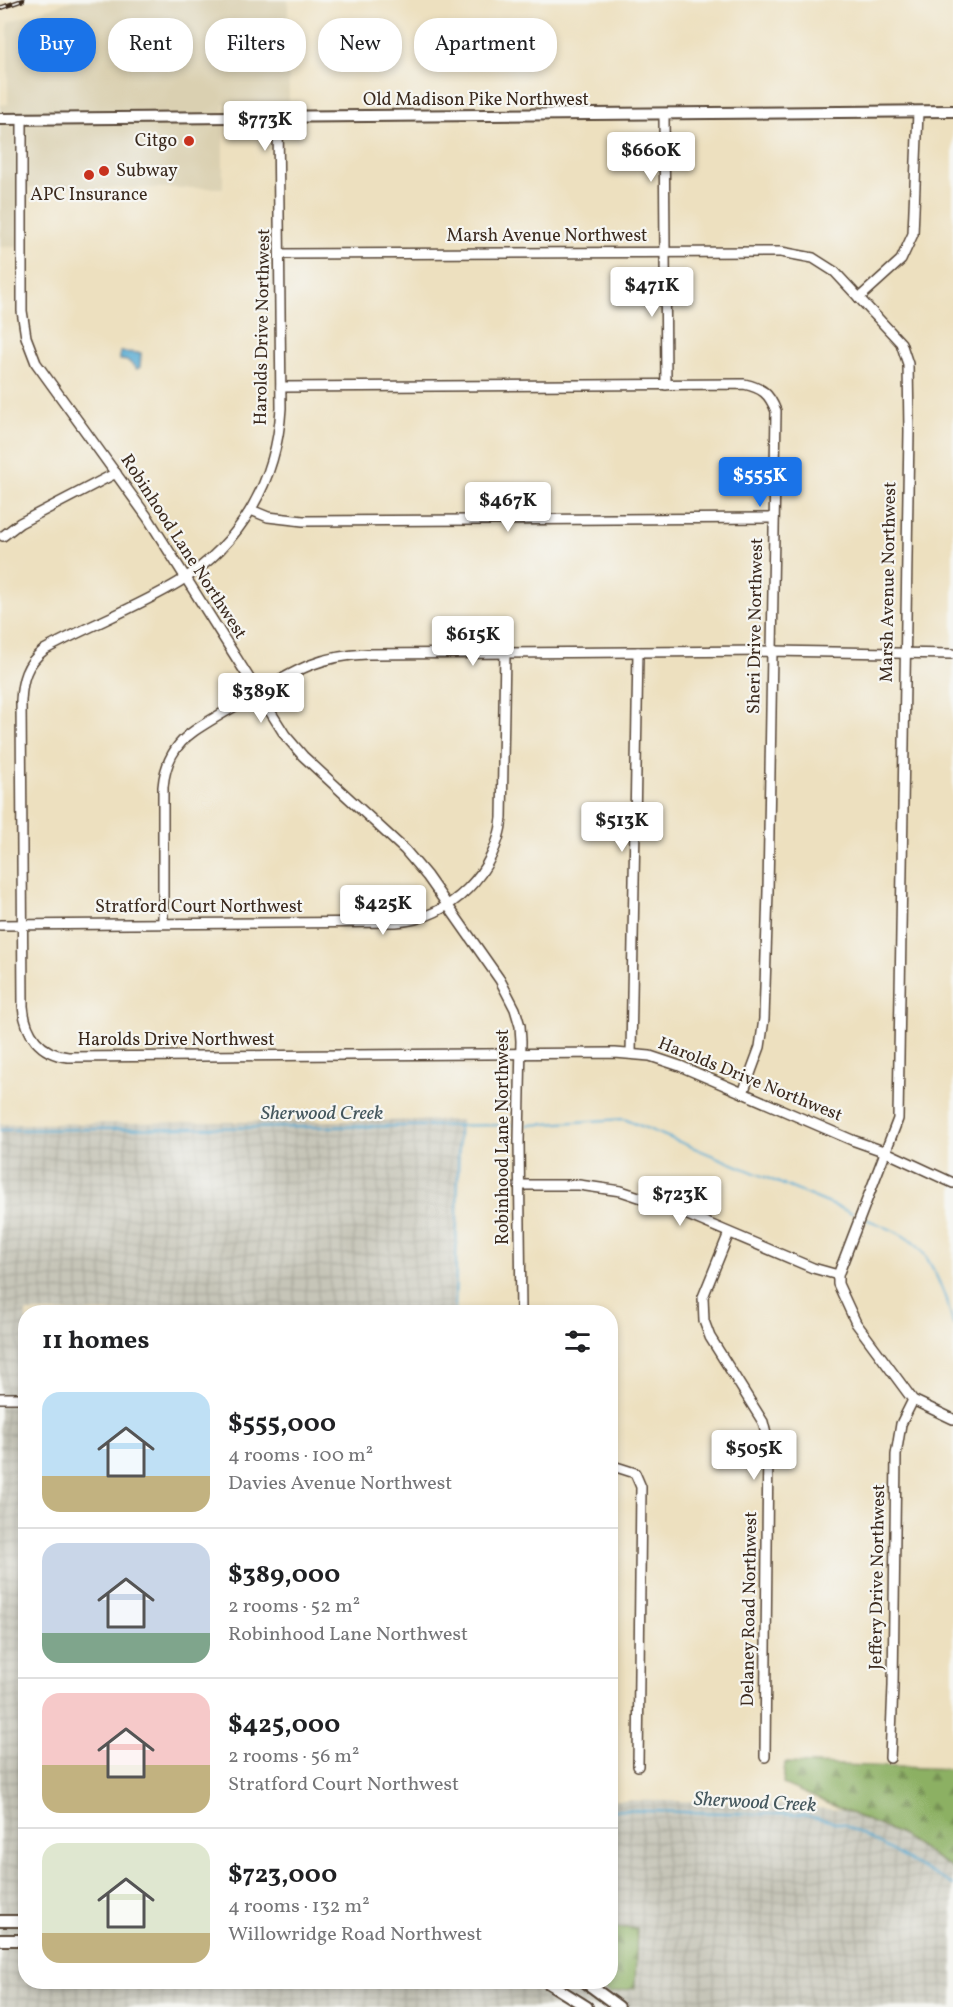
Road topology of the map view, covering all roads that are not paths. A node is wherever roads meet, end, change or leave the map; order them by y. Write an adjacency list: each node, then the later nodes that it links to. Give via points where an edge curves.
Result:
1 (918, 111): 2 (main road, Old Madison Pike Northwest); 3 (main road, Old Madison Pike Northwest); 9 (street, via 913,234 901,260)
2 (953, 111)
3 (664, 115): 4 (main road, Old Madison Pike Northwest); 7 (street)
4 (278, 118): 6 (main road, Old Madison Pike Northwest); 8 (street, Harolds Drive Northwest)
5 (0, 119): 6 (main road, Old Madison Pike Northwest)
6 (22, 119): 12 (street, Robinhood Lane Northwest, via 22,301 26,337 40,369)
7 (665, 252): 8 (street, Marsh Avenue Northwest); 9 (street, Marsh Avenue Northwest, via 781,252 813,258 835,272); 10 (street)
8 (281, 254): 11 (street, Harolds Drive Northwest)
9 (859, 298): 20 (street, Marsh Avenue Northwest, via 901,343 908,364)
10 (666, 385): 11 (street, Sheri Drive Northwest); 14 (street, Sheri Drive Northwest, via 744,384 759,387 771,397 776,411)
11 (281, 387): 13 (street, Harolds Drive Northwest, via 280,425 273,460)
12 (116, 473): 15 (street); 16 (street, Robinhood Lane Northwest)
13 (251, 510): 14 (street, via 274,519 303,521); 16 (street, Harolds Drive Northwest, via 230,539)
14 (774, 518): 17 (street, Sheri Drive Northwest)
15 (3, 536)
16 (187, 577): 22 (street, Robinhood Lane Northwest); 26 (street, Harolds Drive Northwest, via 44,650 27,668 21,701)
17 (772, 651): 18 (street); 20 (street); 29 (street, Sheri Drive Northwest, via 764,1031)
18 (639, 652): 19 (street); 28 (street)
19 (505, 653): 22 (street, via 339,656 309,664); 23 (street, Stratford Court Northwest, via 499,838 482,874)
20 (905, 653): 21 (street); 30 (street, Marsh Avenue Northwest, via 898,1119)
21 (953, 654)
22 (258, 693): 23 (street, Robinhood Lane Northwest, via 294,746 405,850); 24 (street, via 187,736 168,762 163,787)
23 (448, 905): 24 (street, Stratford Court Northwest, via 405,922); 27 (street, Robinhood Lane Northwest, via 507,992 520,1026)
24 (163, 923): 26 (street, Stratford Court Northwest)
25 (0, 925): 26 (street, Stratford Court Northwest)
26 (23, 925): 27 (street, Harolds Drive Northwest, via 25,1025 41,1047 61,1056)
27 (521, 1054): 28 (street, Harolds Drive Northwest); 32 (street, Robinhood Lane Northwest)
28 (631, 1054): 29 (street, Harolds Drive Northwest, via 670,1062)
29 (743, 1093): 30 (street, Harolds Drive Northwest)
30 (886, 1152): 31 (street, Harolds Drive Northwest); 34 (street, Marsh Avenue Northwest)
31 (953, 1183)
32 (519, 1185): 33 (street, via 611,1189); 35 (street, Robinhood Lane Northwest)
33 (729, 1233): 34 (street); 41 (street, Delaney Road Northwest, via 702,1297 710,1337 763,1422 768,1442)
34 (838, 1275): 38 (street, via 838,1284 856,1323)
35 (521, 1305)
36 (0, 1398): 37 (street)
37 (18, 1398)
38 (913, 1400): 39 (street); 42 (street, Jeffery Drive Northwest, via 901,1424 896,1455)
39 (953, 1419)
40 (618, 1468): 43 (street, via 635,1473 641,1487)
41 (765, 1757)
42 (890, 1758)
43 (638, 1766)
44 (0, 1921): 45 (main road)
45 (18, 1921)
46 (0, 1940): 47 (main road)
47 (18, 1940)
48 (558, 1989): 50 (main road)
49 (595, 1989): 51 (main road)
50 (587, 2007)
51 (619, 2007)

